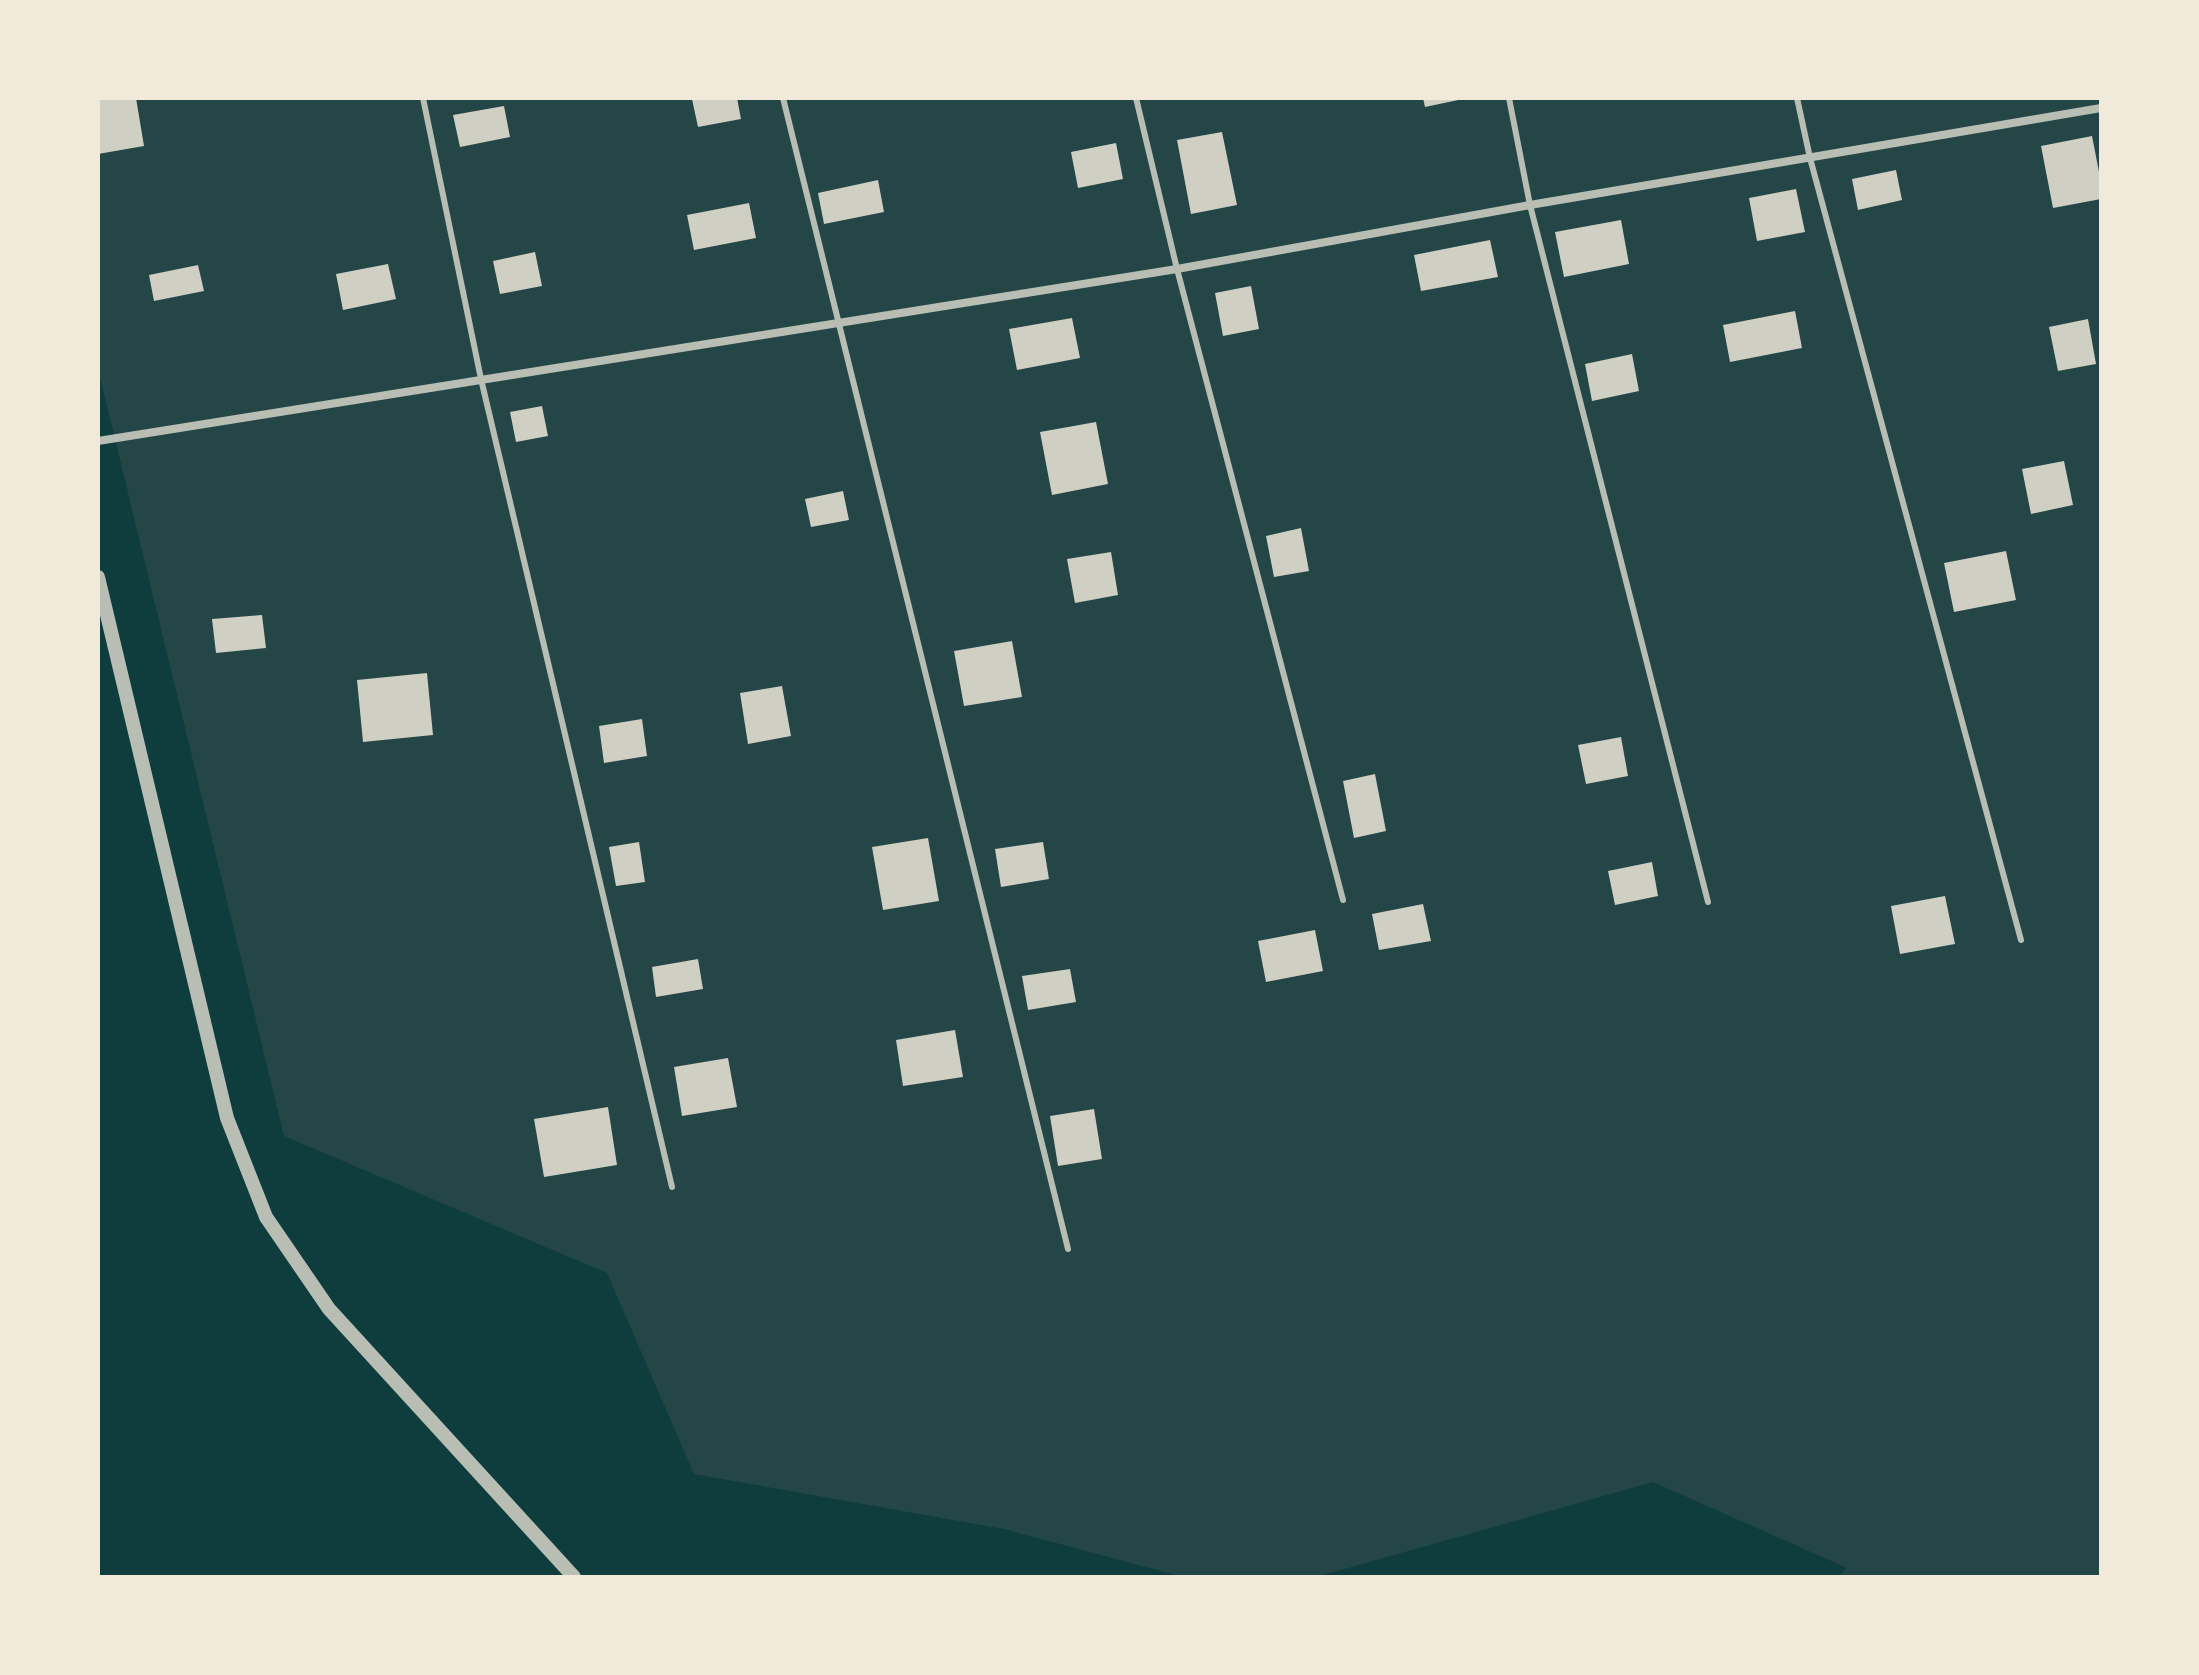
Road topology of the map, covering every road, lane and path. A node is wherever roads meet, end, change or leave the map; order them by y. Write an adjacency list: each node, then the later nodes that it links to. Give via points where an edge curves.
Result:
1 (423, 98): 11 (lane)
2 (783, 98): 10 (lane)
3 (1136, 98): 9 (lane)
4 (1509, 98): 8 (lane)
5 (1797, 98): 7 (lane)
6 (2101, 108): 7 (street)
7 (1810, 158): 8 (street); 16 (lane)
8 (1530, 205): 9 (street); 15 (lane)
9 (1177, 269): 10 (street); 14 (lane)
10 (837, 323): 11 (street); 18 (lane)
11 (481, 379): 12 (street); 17 (lane)
12 (98, 441)
13 (98, 577): 19 (street, via 227,1118 266,1217 329,1309)
14 (1343, 900)
15 (1708, 902)
16 (2021, 940)
17 (672, 1187)
18 (1068, 1249)
19 (574, 1577)

